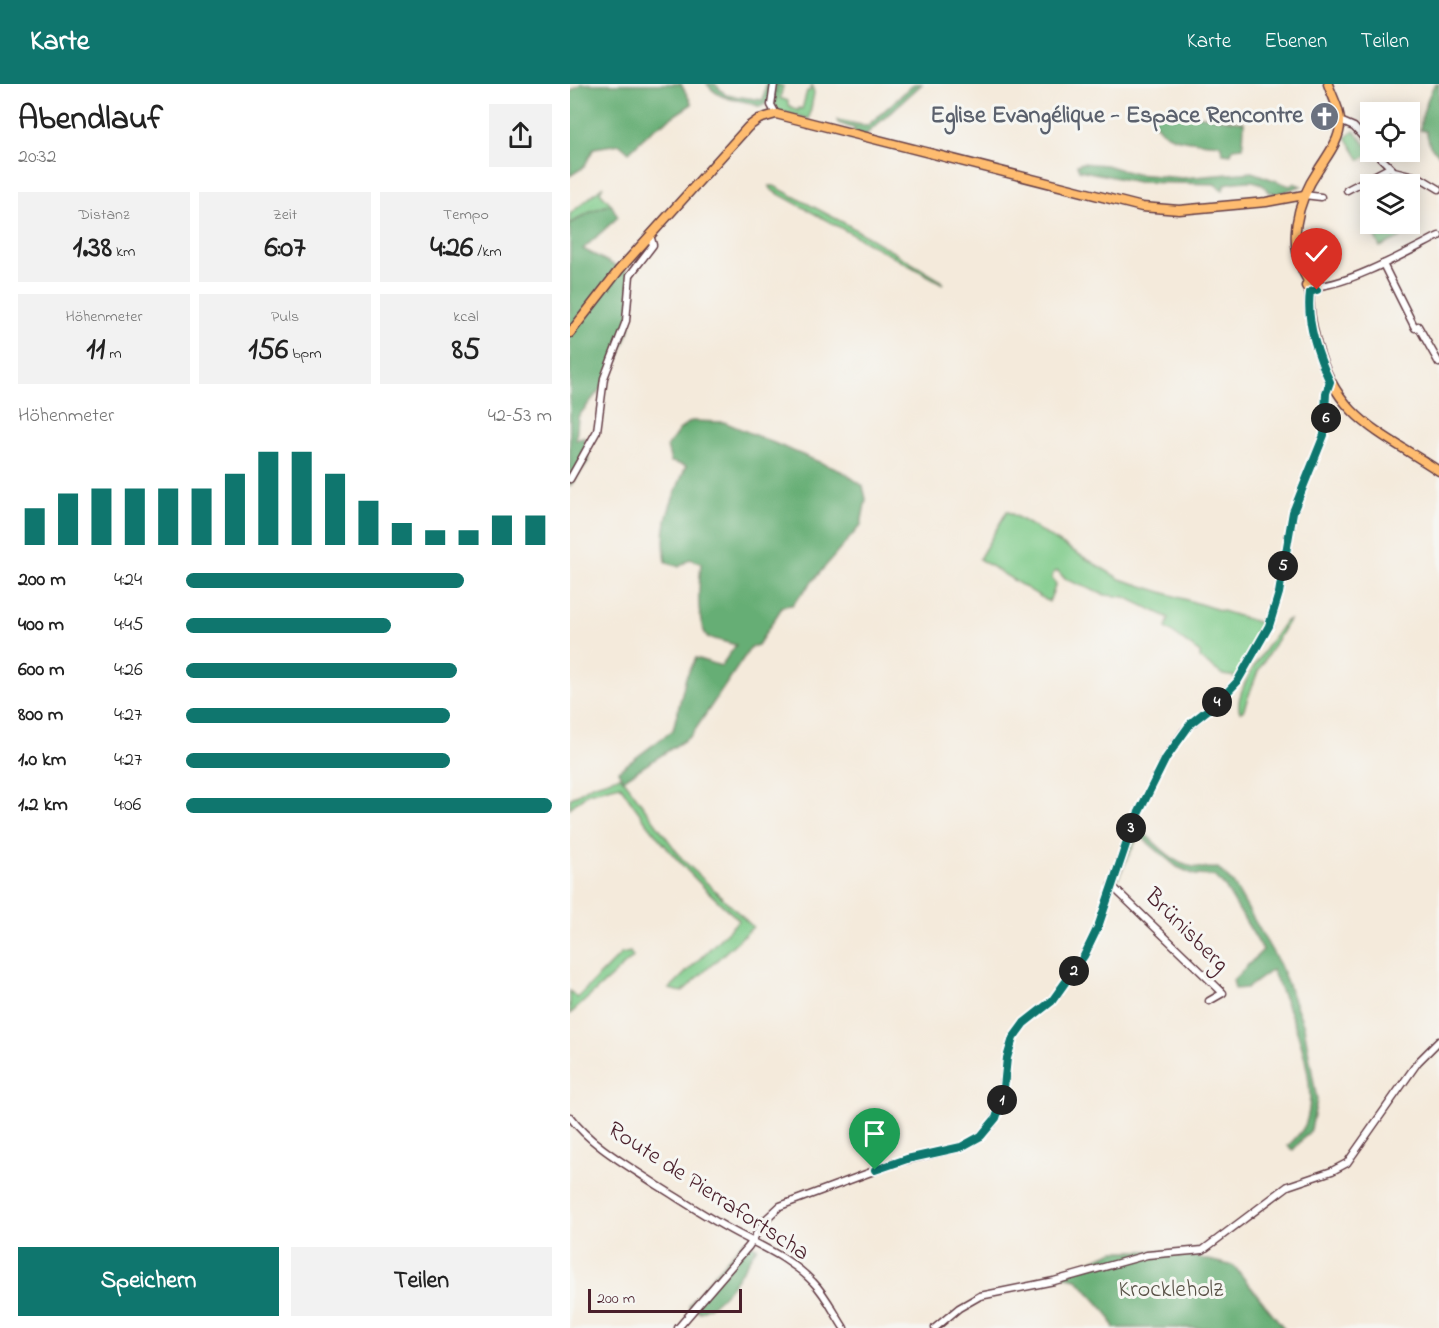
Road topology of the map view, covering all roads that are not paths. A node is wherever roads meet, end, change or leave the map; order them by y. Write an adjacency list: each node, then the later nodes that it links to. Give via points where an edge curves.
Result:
1 (774, 84): 3 (street, via 771,105)
2 (1328, 84): 4 (main road)
3 (776, 114): 10 (main road, via 1142,207 1179,210); 12 (main road, via 748,127)
4 (1340, 121): 5 (street); 10 (main road, via 1335,142)
5 (1360, 134)
6 (1384, 162): 7 (street)
7 (1389, 168): 8 (street); 9 (street)
8 (1439, 189)
9 (1347, 190)
10 (1304, 195): 11 (street); 15 (main road, via 1294,233 1308,281 1306,286)
11 (1321, 197)
12 (650, 235): 16 (main road); 20 (street, via 653,245 630,275 626,321 604,378 597,430)
13 (1439, 236): 14 (street)
14 (1383, 264): 15 (street); 17 (street, via 1415,328 1418,326)
15 (1314, 289): 18 (main road, via 1309,309)
16 (570, 333)
17 (1439, 363)
18 (1330, 382): 19 (main road, via 1355,415); 21 (street, Brünisberg, via 1324,435 1299,496 1269,626 1237,682 1191,723 1172,748 1139,810)
19 (1439, 471)
20 (570, 479)
21 (1111, 885): 22 (street, Brünisberg, via 1223,993); 25 (street, Brünisberg, via 1084,956 1052,1001 1024,1023 1013,1038 1003,1097 992,1124 975,1140 790,1200 771,1214)
22 (1209, 1001)
23 (1439, 1041): 28 (street, via 1418,1062 1350,1159 1332,1171 1288,1186 1205,1249 1147,1255 1054,1281 980,1296)
24 (570, 1117): 25 (street, Route de Pierrafortscha, via 614,1157)
25 (753, 1241): 26 (street); 27 (street, Route de Pierrafortscha, via 814,1283)
26 (678, 1328)
27 (844, 1328)
28 (935, 1328)

